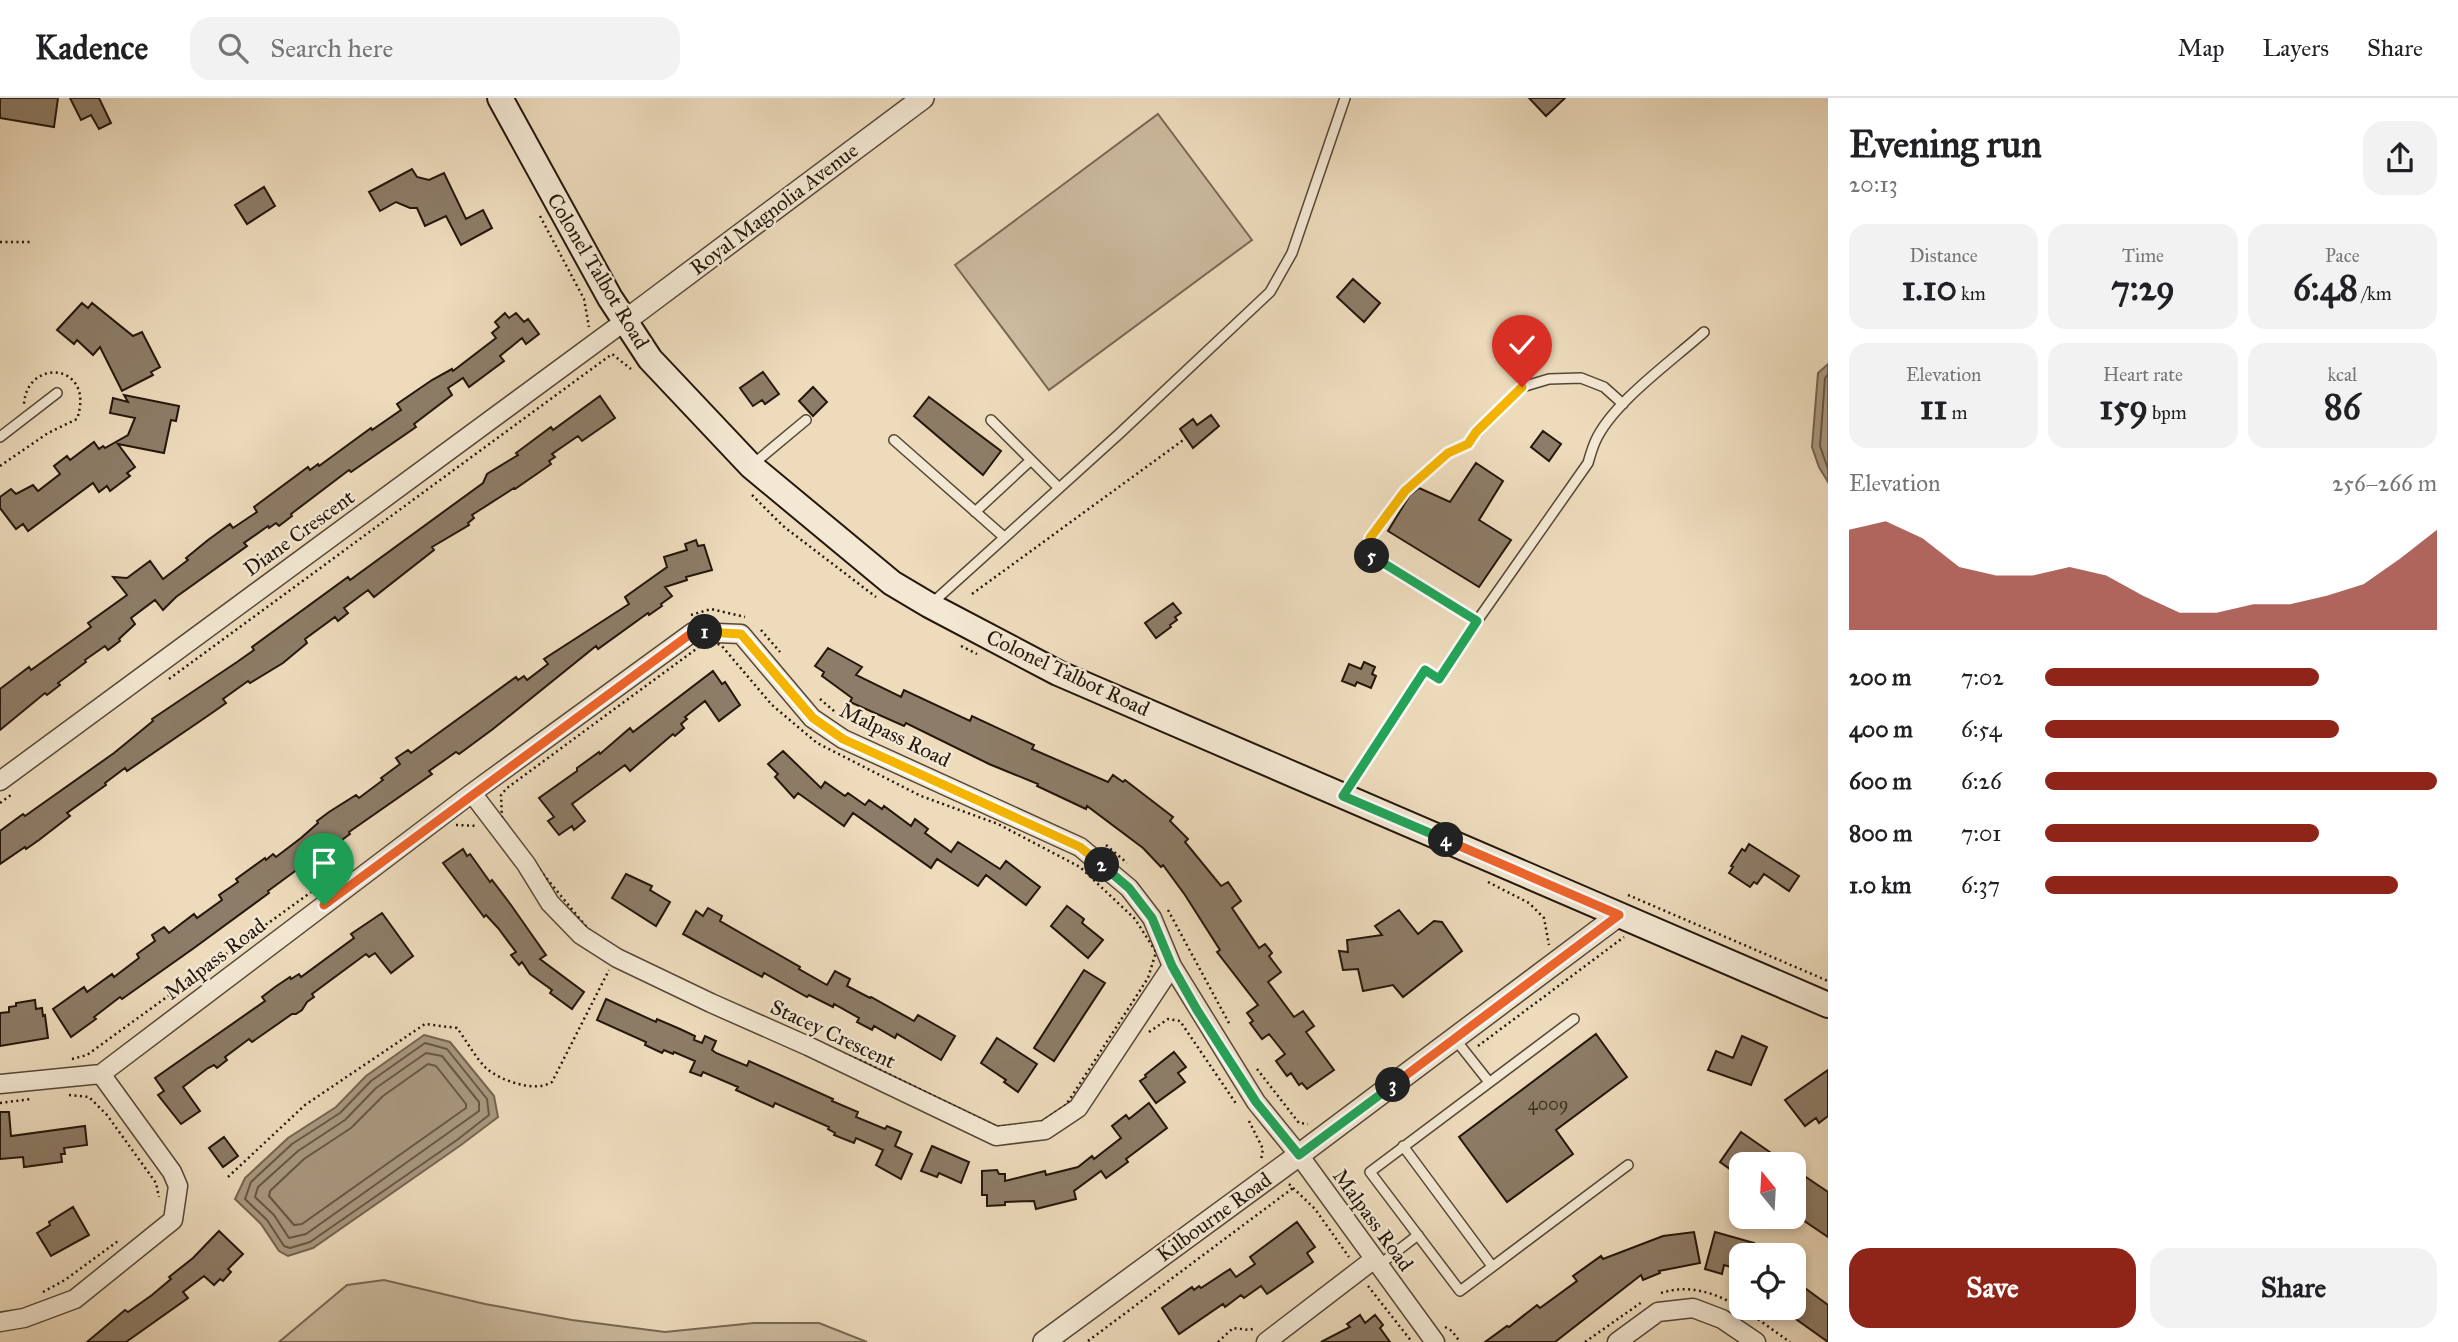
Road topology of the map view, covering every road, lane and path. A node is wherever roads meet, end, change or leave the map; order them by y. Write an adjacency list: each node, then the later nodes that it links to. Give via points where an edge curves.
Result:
1 (499, 98): 7 (main road, Colonel Talbot Road)
2 (923, 98): 7 (street, Royal Magnolia Avenue)
3 (1345, 98): 20 (lane, via 1292,253 1270,292)
4 (538, 212): 8 (path, via 584,299)
5 (0, 242): 6 (path)
6 (30, 242)
7 (625, 321): 19 (main road, Colonel Talbot Road, via 650,359); 33 (street, Diane Crescent)
8 (590, 324)
9 (1704, 332): 12 (lane)
10 (612, 354): 30 (path)
11 (57, 393): 15 (lane)
12 (1623, 404): 27 (lane, via 1605,425 1588,463); 27 (lane, via 1604,387 1581,378 1549,379 1522,387 1468,444 1448,453 1405,491 1370,538 1368,553)
13 (806, 420): 19 (lane)
14 (991, 420): 18 (lane)
15 (0, 437)
16 (1186, 438): 23 (path)
17 (894, 440): 21 (lane)
18 (1031, 460): 20 (lane); 21 (lane)
19 (751, 466): 24 (main road, Colonel Talbot Road, via 892,583)
20 (1059, 488): 22 (lane)
21 (975, 512): 22 (lane)
22 (1004, 537): 24 (lane)
23 (972, 594)
24 (929, 605): 36 (main road, Colonel Talbot Road, via 1058,673)
25 (692, 615): 26 (path, via 711,608)
26 (750, 619)
27 (1477, 621): 36 (lane, via 1439,679 1425,670)
28 (754, 622): 29 (path)
29 (782, 655)
30 (169, 679)
31 (811, 692): 32 (path)
32 (861, 729)
33 (6, 788): 37 (path)
34 (472, 793): 44 (street, Malpass Road, via 693,632 741,634 813,718 843,739 1080,847 1129,888 1152,918); 44 (street, Stacey Crescent, via 550,903 582,935 617,958 996,1136 1045,1130 1078,1108); 55 (street, Malpass Road)
35 (501, 795): 35 (path, via 502,819 598,941 997,1127 1040,1123 1066,1105 1148,978 1156,952 1135,919 1080,867 998,824 921,796 817,743 772,705 721,645 708,640)
36 (1343, 796): 43 (main road, Colonel Talbot Road)
37 (0, 803)
38 (1106, 845): 39 (path)
39 (1131, 867)
40 (322, 884): 53 (path, via 87,1055)
41 (1617, 890): 46 (path)
42 (1167, 908): 50 (path)
43 (1622, 926): 47 (main road, Colonel Talbot Road); 51 (street, Kilbourne Road); 52 (path)
44 (1172, 966): 63 (street, Malpass Road, via 1256,1102)
45 (609, 969): 66 (path, via 546,1086 522,1086 486,1068 457,1028 425,1024 305,1105)
46 (1828, 981)
47 (1828, 1005)
48 (1574, 1018): 56 (lane)
49 (1168, 1019): 65 (path, via 1180,1021 1249,1122 1264,1149)
50 (1230, 1026)
51 (1455, 1039): 56 (lane); 63 (street, Kilbourne Road)
52 (1476, 1048)
53 (70, 1059)
54 (1252, 1063): 61 (path, via 1300,1122)
55 (101, 1074): 57 (street); 77 (street, via 172,1172 178,1186 173,1220 75,1299)
56 (1489, 1082): 62 (lane)
57 (0, 1084)
58 (68, 1095): 69 (path, via 89,1097 107,1115 156,1183)
59 (41, 1098): 60 (path)
60 (0, 1103)
61 (1311, 1125)
62 (1403, 1146): 70 (lane, via 1370,1172); 74 (lane)
63 (1299, 1155): 72 (street, Malpass Road); 80 (street, Kilbourne Road)
64 (1628, 1165): 74 (lane)
65 (1259, 1169)
66 (228, 1177)
67 (1279, 1187): 68 (path, via 1288,1183)
68 (1293, 1188): 73 (path, via 1315,1209 1349,1257); 79 (path)
69 (159, 1201)
70 (1418, 1235): 72 (lane); 74 (lane, via 1460,1291)
71 (120, 1240): 76 (path)
72 (1375, 1263): 78 (street); 83 (street, Malpass Road)
73 (1346, 1266)
74 (1493, 1266)
75 (1365, 1283): 82 (path)
76 (42, 1292)
77 (0, 1322)
78 (1263, 1334): 81 (path, via 1233,1328)
79 (1087, 1341)
80 (1044, 1342)
81 (1218, 1342)
82 (1412, 1342)
83 (1435, 1342)
84 (1617, 1342): 85 (street, via 1658,1312 1693,1308 1722,1319)
85 (1756, 1342)

